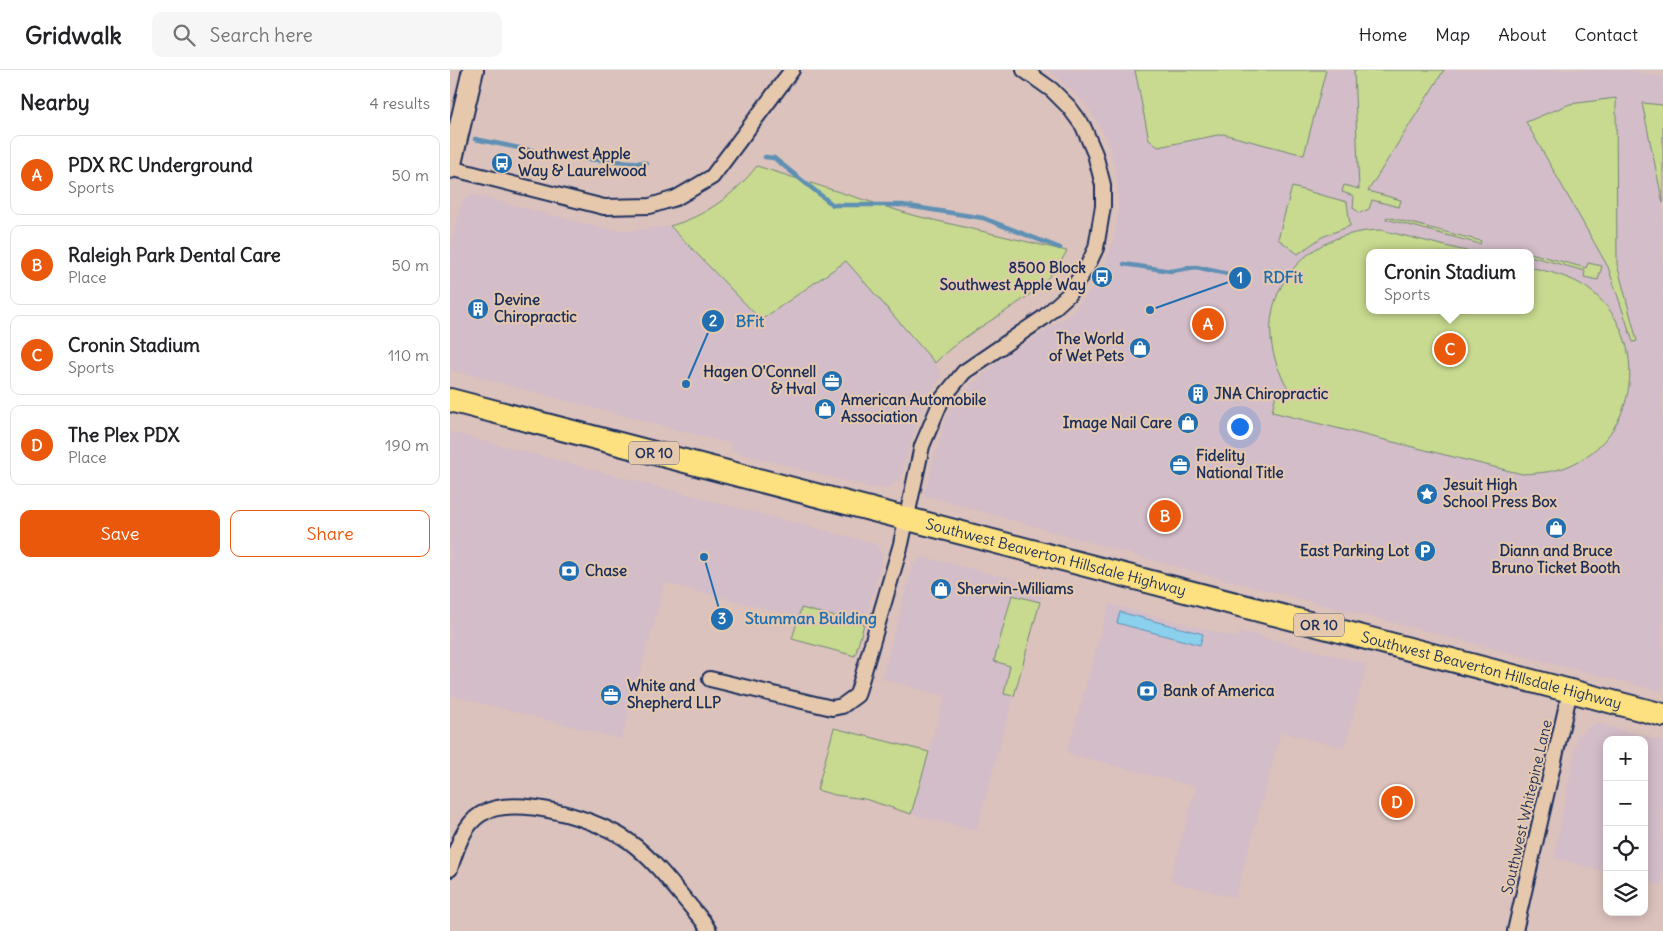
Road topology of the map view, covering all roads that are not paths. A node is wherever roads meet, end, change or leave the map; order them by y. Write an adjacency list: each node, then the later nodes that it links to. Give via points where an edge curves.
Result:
1 (473, 70): 4 (street)
2 (792, 70): 4 (street, via 712,177 676,198 650,206 604,207)
3 (1024, 70): 6 (street, via 1069,107 1083,126 1095,154 1103,185 1096,248 1068,295 1043,318 964,372 942,399 922,446)
4 (450, 168)
5 (450, 400): 6 (main road, Southwest Beaverton Hillsdale Highway / OR 10)
6 (906, 518): 7 (street, via 861,688 849,702 832,708); 8 (main road, Southwest Beaverton Hillsdale Highway / OR 10)
7 (710, 679)
8 (1570, 691): 9 (main road, Southwest Beaverton Hillsdale Highway / OR 10); 12 (street, Southwest Whitepine Lane)
9 (1663, 715)
10 (450, 869): 11 (street, via 463,836 471,822 482,813 495,808 537,808 581,819 616,833 642,852)
11 (709, 931)
12 (1515, 931)

